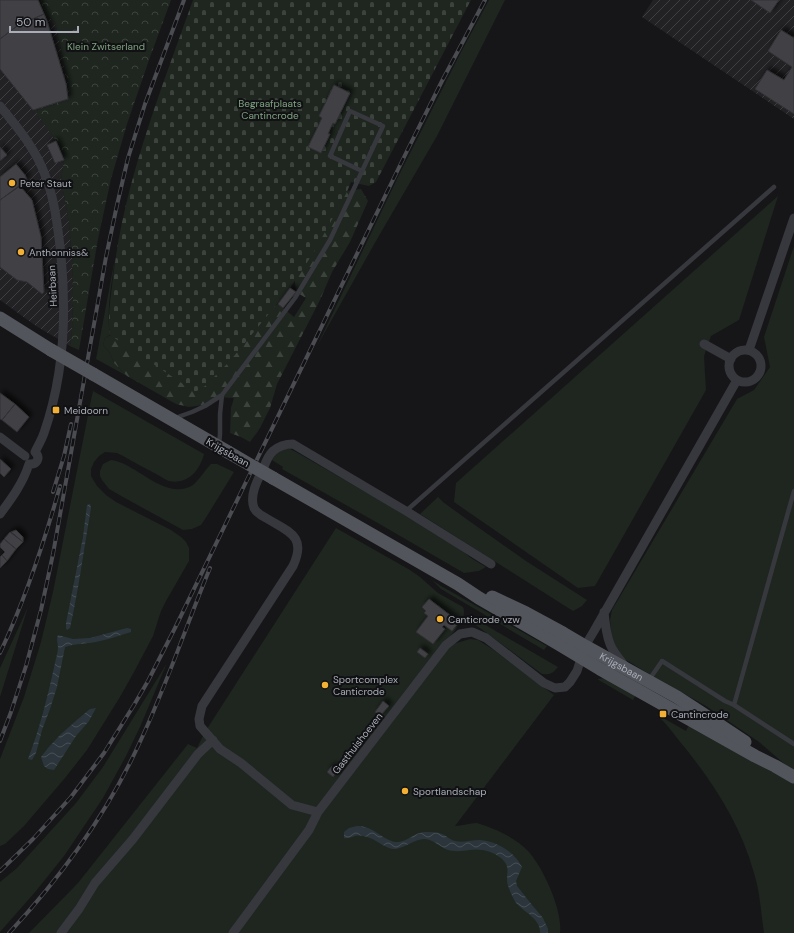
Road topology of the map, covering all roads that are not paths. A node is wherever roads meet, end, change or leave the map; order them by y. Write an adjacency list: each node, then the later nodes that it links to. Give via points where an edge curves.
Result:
1 (0, 106): 14 (street, Heirbaan, via 34,151 45,174 55,212 62,261 64,316 61,361 44,434 35,452 27,453)
2 (362, 171): 2 (lane, via 383,126 350,111 330,156); 10 (lane, via 330,240 295,298)
3 (774, 187): 16 (lane)
4 (794, 218): 7 (street)
5 (0, 318): 11 (main road, Krijgsbaan, bridge, via 50,350)
6 (704, 344): 8 (street)
7 (749, 350): 8 (street, via 739,351); 9 (street, via 758,357 760,372 757,377 747,382)
8 (731, 358): 9 (street, via 729,368)
9 (736, 380): 19 (street)
10 (222, 395): 11 (lane, via 205,406); 13 (lane, via 220,434)
11 (172, 420): 13 (main road, Krijgsbaan)
12 (0, 437): 14 (street)
13 (223, 449): 20 (main road, Krijgsbaan, bridge, via 479,598)
14 (27, 460): 17 (street, via 26,475)
15 (794, 491): 23 (lane)
16 (406, 511): 18 (street); 24 (street, via 292,444 282,445 274,450 255,485 255,509 294,536 298,550 293,566 202,706 199,723)
17 (0, 514)
18 (491, 564)
19 (604, 612): 20 (street); 21 (street, via 610,645)
20 (584, 652): 21 (main road, Krijgsbaan); 26 (main road, Krijgsbaan, via 754,756); 28 (street, Gasthuishoeven, via 570,682 555,688 486,638 472,632 460,634 446,646)
21 (628, 670): 22 (main road, Krijgsbaan)
22 (648, 681): 23 (lane, via 662,661); 26 (main road, Krijgsbaan, via 700,712)
23 (734, 705): 25 (lane)
24 (213, 740): 28 (street, via 292,804); 29 (street, via 198,754 95,883)
25 (794, 744)
26 (775, 766): 27 (main road, Krijgsbaan)
27 (794, 777)
28 (318, 812): 30 (street, Gasthuishoeven, via 309,830)
29 (61, 933)
30 (233, 933)

